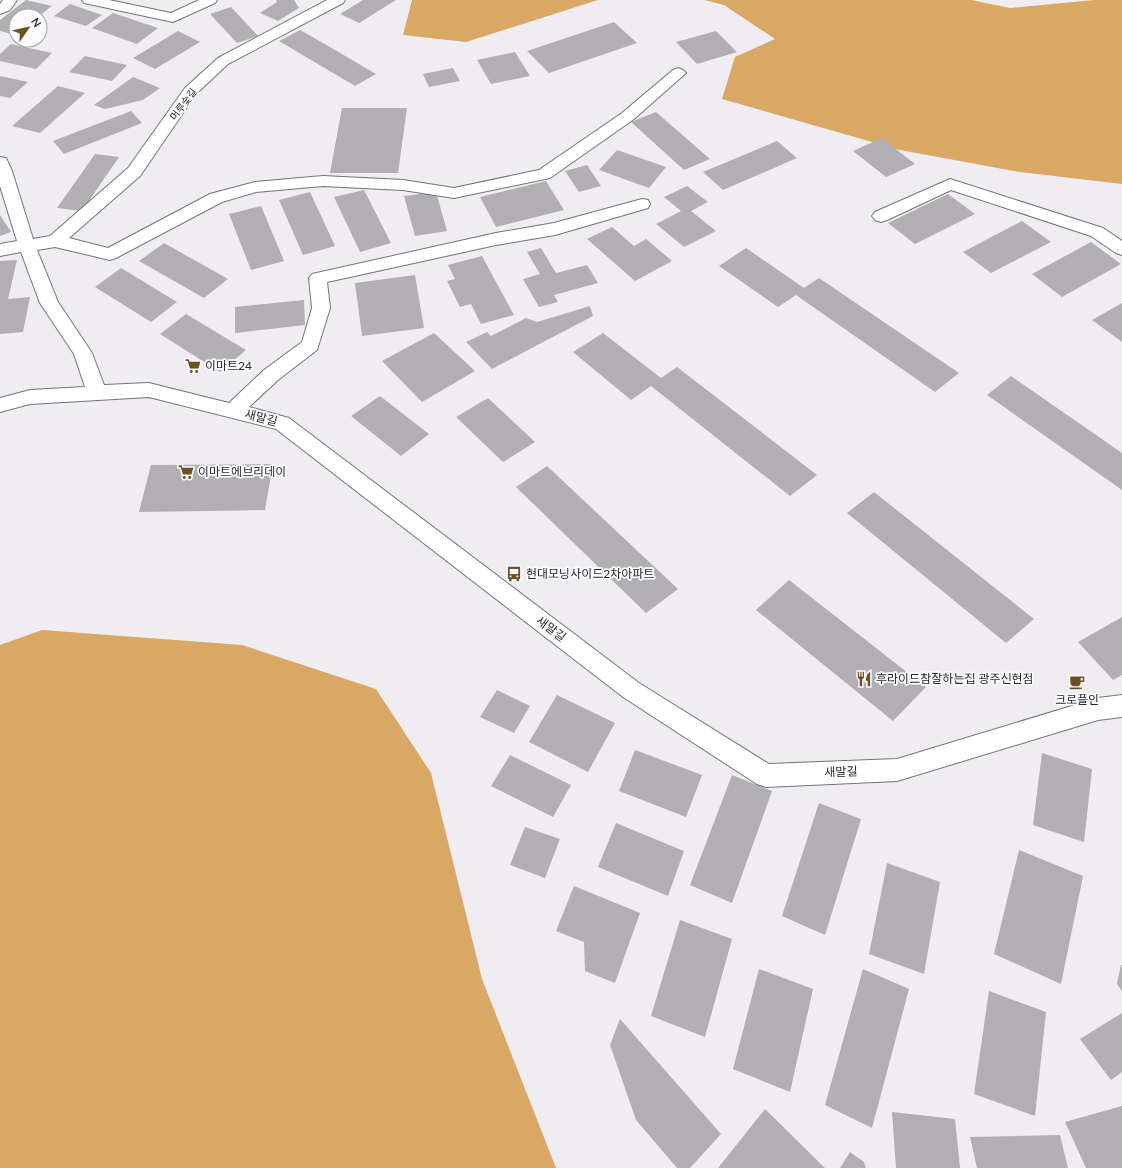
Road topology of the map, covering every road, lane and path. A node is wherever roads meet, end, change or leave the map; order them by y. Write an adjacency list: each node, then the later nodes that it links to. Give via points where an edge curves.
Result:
1 (10, 0): 5 (street)
2 (89, 0): 3 (street, via 173,18)
3 (210, 0)
4 (338, 0): 10 (street, 머루숯길, via 223,61 190,91 134,172)
5 (0, 10)
6 (678, 73): 10 (street, via 628,116 544,174 454,193 403,185 323,181 255,187 216,198 110,254)
7 (0, 162): 11 (street)
8 (642, 204): 16 (street, via 555,229 496,239 318,278 321,308 310,345 271,375)
9 (881, 216): 12 (street, via 950,184 1097,232)
10 (55, 241): 11 (street)
11 (26, 245): 13 (street); 14 (street, via 48,302 83,352)
12 (1122, 249)
13 (0, 250)
14 (97, 393): 15 (street, 새말길, via 30,397); 16 (street, 새말길, via 149,390)
15 (0, 405)
16 (233, 411): 17 (street, 새말길, via 282,423 631,690 766,776 896,770 1098,709)
17 (1122, 706)

